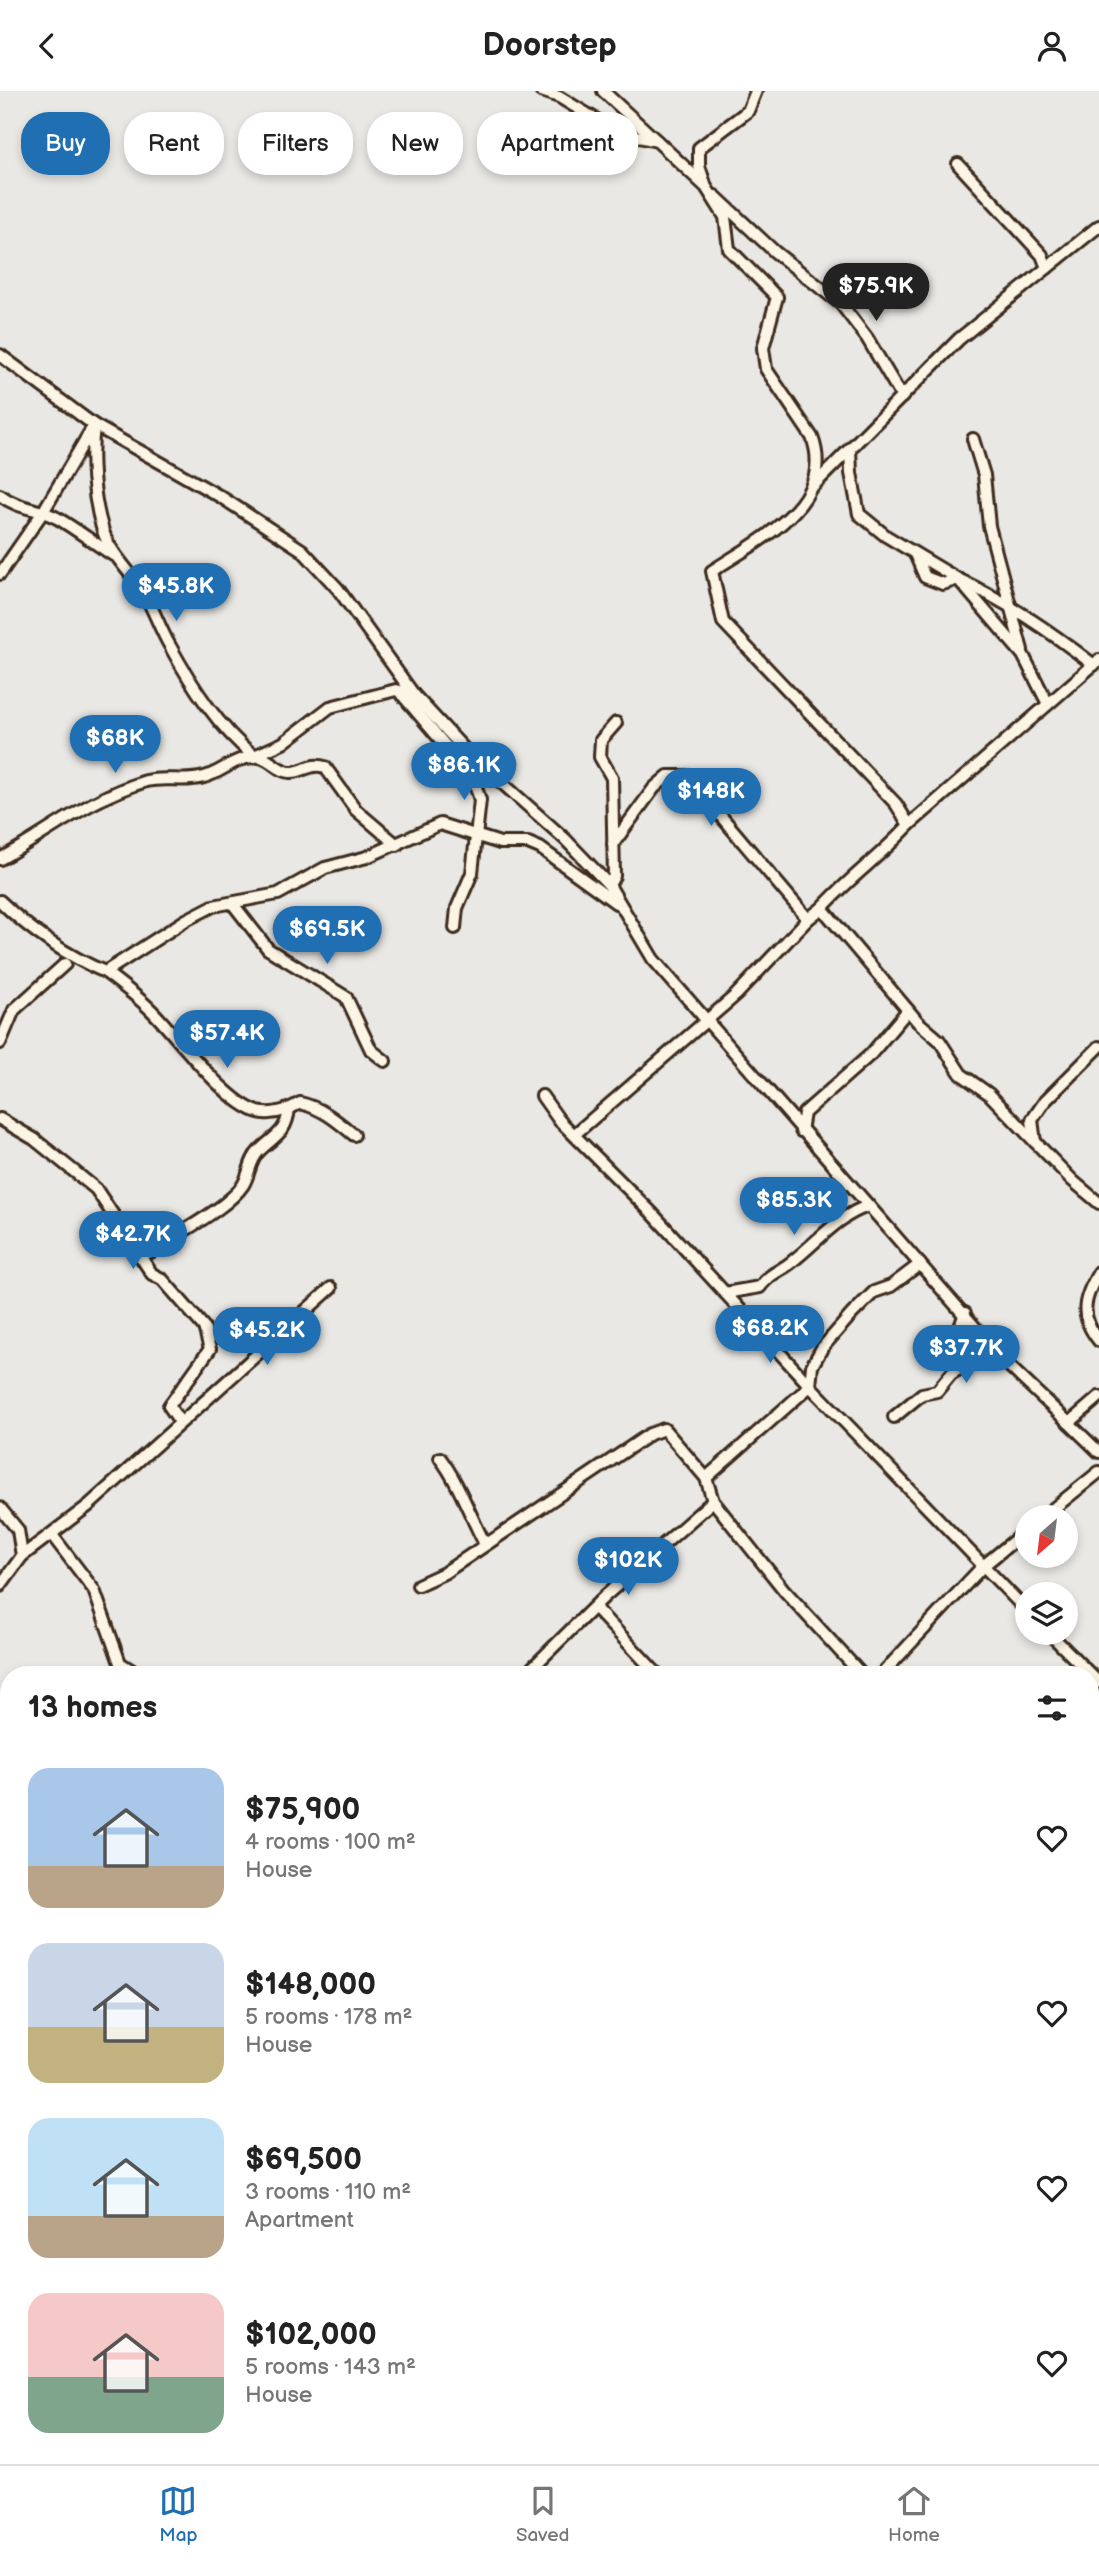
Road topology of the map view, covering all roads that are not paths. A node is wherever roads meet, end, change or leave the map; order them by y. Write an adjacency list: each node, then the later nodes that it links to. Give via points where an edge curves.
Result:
1 (541, 91): 4 (street, via 617,132)
2 (756, 91): 6 (street, via 748,111 699,148)
3 (604, 92): 4 (street)
4 (657, 141): 6 (street)
5 (958, 164): 8 (street, via 1042,255)
6 (706, 187): 10 (street, via 775,252 841,304); 14 (street, via 725,217 729,249 778,297 763,348 766,369 813,437 817,448)
7 (1099, 226): 8 (street)
8 (1047, 268): 10 (street, via 959,339)
9 (0, 355): 11 (street)
10 (902, 397): 13 (street)
11 (94, 425): 16 (street); 17 (street, via 94,489 104,532); 24 (street, via 221,497 302,550 338,589)
12 (973, 439): 20 (street, via 984,475 989,526)
13 (850, 449): 14 (street); 19 (street, via 859,514 886,536)
14 (813, 486): 28 (street, via 784,524 712,571 723,622 896,804)
15 (0, 495): 16 (street, via 24,509)
16 (43, 512): 17 (street); 18 (street)
17 (116, 556): 27 (street, via 142,590 210,711)
18 (0, 574)
19 (958, 579): 20 (street); 21 (street)
20 (1011, 606): 21 (street); 22 (street)
21 (1023, 655): 25 (street)
22 (1097, 662): 25 (street)
23 (396, 690): 24 (street); 27 (street, via 330,707 283,743); 29 (street, via 473,778 480,800)
24 (414, 695): 33 (street, via 465,750)
25 (1047, 702): 28 (street)
26 (616, 723): 30 (street, via 601,740 600,757 612,778)
27 (254, 756): 31 (street, via 269,758 282,771 294,773 318,764 325,767 356,810); 32 (street, via 204,777 168,777 119,790 68,815)
28 (909, 825): 37 (street)
29 (474, 835): 31 (street, via 440,824); 36 (street, via 540,848); 39 (street, via 472,873 457,908)
30 (613, 844): 33 (street, via 614,876); 38 (street, via 668,775 687,776)
31 (397, 845): 35 (street, via 325,868 278,894)
32 (0, 859)
33 (609, 885): 36 (street)
34 (0, 901): 41 (street, via 45,940)
35 (233, 904): 41 (street, via 213,906 186,920); 46 (street, via 268,949 346,997 371,1049)
36 (621, 907): 43 (street, via 653,959)
37 (822, 908): 38 (street); 42 (street)
38 (808, 919): 43 (street)
39 (455, 928)
40 (65, 964): 44 (street, via 15,1010)
41 (105, 972): 48 (street, via 153,1012 225,1091 263,1114)
42 (908, 1010): 50 (street, via 871,1054 804,1113); 53 (street, via 939,1040 961,1074 989,1094)
43 (707, 1020): 50 (street); 51 (street)
44 (0, 1043)
45 (1099, 1047): 53 (street, via 1045,1101 1032,1121)
46 (385, 1061)
47 (542, 1096): 51 (street)
48 (289, 1109): 52 (street, via 300,1103 311,1105); 56 (street, via 287,1126 258,1152 243,1185 224,1205)
49 (0, 1119): 56 (street, via 34,1139 96,1189)
50 (801, 1131): 55 (street)
51 (575, 1134): 60 (street)
52 (354, 1135)
53 (1035, 1142): 54 (street)
54 (1099, 1203)
55 (869, 1206): 57 (street); 60 (street, via 851,1211 760,1287)
56 (141, 1254): 66 (street, via 152,1274 163,1279 204,1327 210,1349 169,1406)
57 (920, 1264): 61 (street); 63 (street, via 891,1286 874,1292 851,1315 822,1347 812,1366)
58 (1099, 1272): 62 (street, via 1084,1308 1086,1324)
59 (331, 1288): 66 (street)
60 (725, 1293): 63 (street)
61 (965, 1313): 65 (street, via 949,1344 966,1364 937,1391 922,1394); 67 (street, via 1009,1365)
62 (1099, 1341)
63 (810, 1385): 71 (street); 79 (street)
64 (1099, 1397): 67 (street)
65 (894, 1417)
66 (180, 1422): 75 (street)
67 (1069, 1423): 68 (street)
68 (1099, 1452)
69 (440, 1458): 77 (street)
70 (1099, 1472): 73 (street)
71 (706, 1478): 72 (street); 77 (street, via 664,1429)
72 (713, 1501): 83 (street); 88 (street, via 784,1590)
73 (1058, 1505)
74 (0, 1508): 78 (street, via 18,1530)
75 (51, 1535): 78 (street); 85 (street, via 94,1590)
76 (1015, 1540): 79 (street)
77 (485, 1544): 80 (street)
78 (22, 1556): 81 (street)
79 (983, 1566): 82 (street); 89 (street)
80 (418, 1585)
81 (0, 1586)
82 (1015, 1599)
83 (595, 1608): 86 (street); 87 (street)
84 (1061, 1645): 90 (street)
85 (125, 1666)
86 (534, 1666)
87 (650, 1666)
88 (854, 1666)
89 (889, 1666)
90 (1082, 1666)

